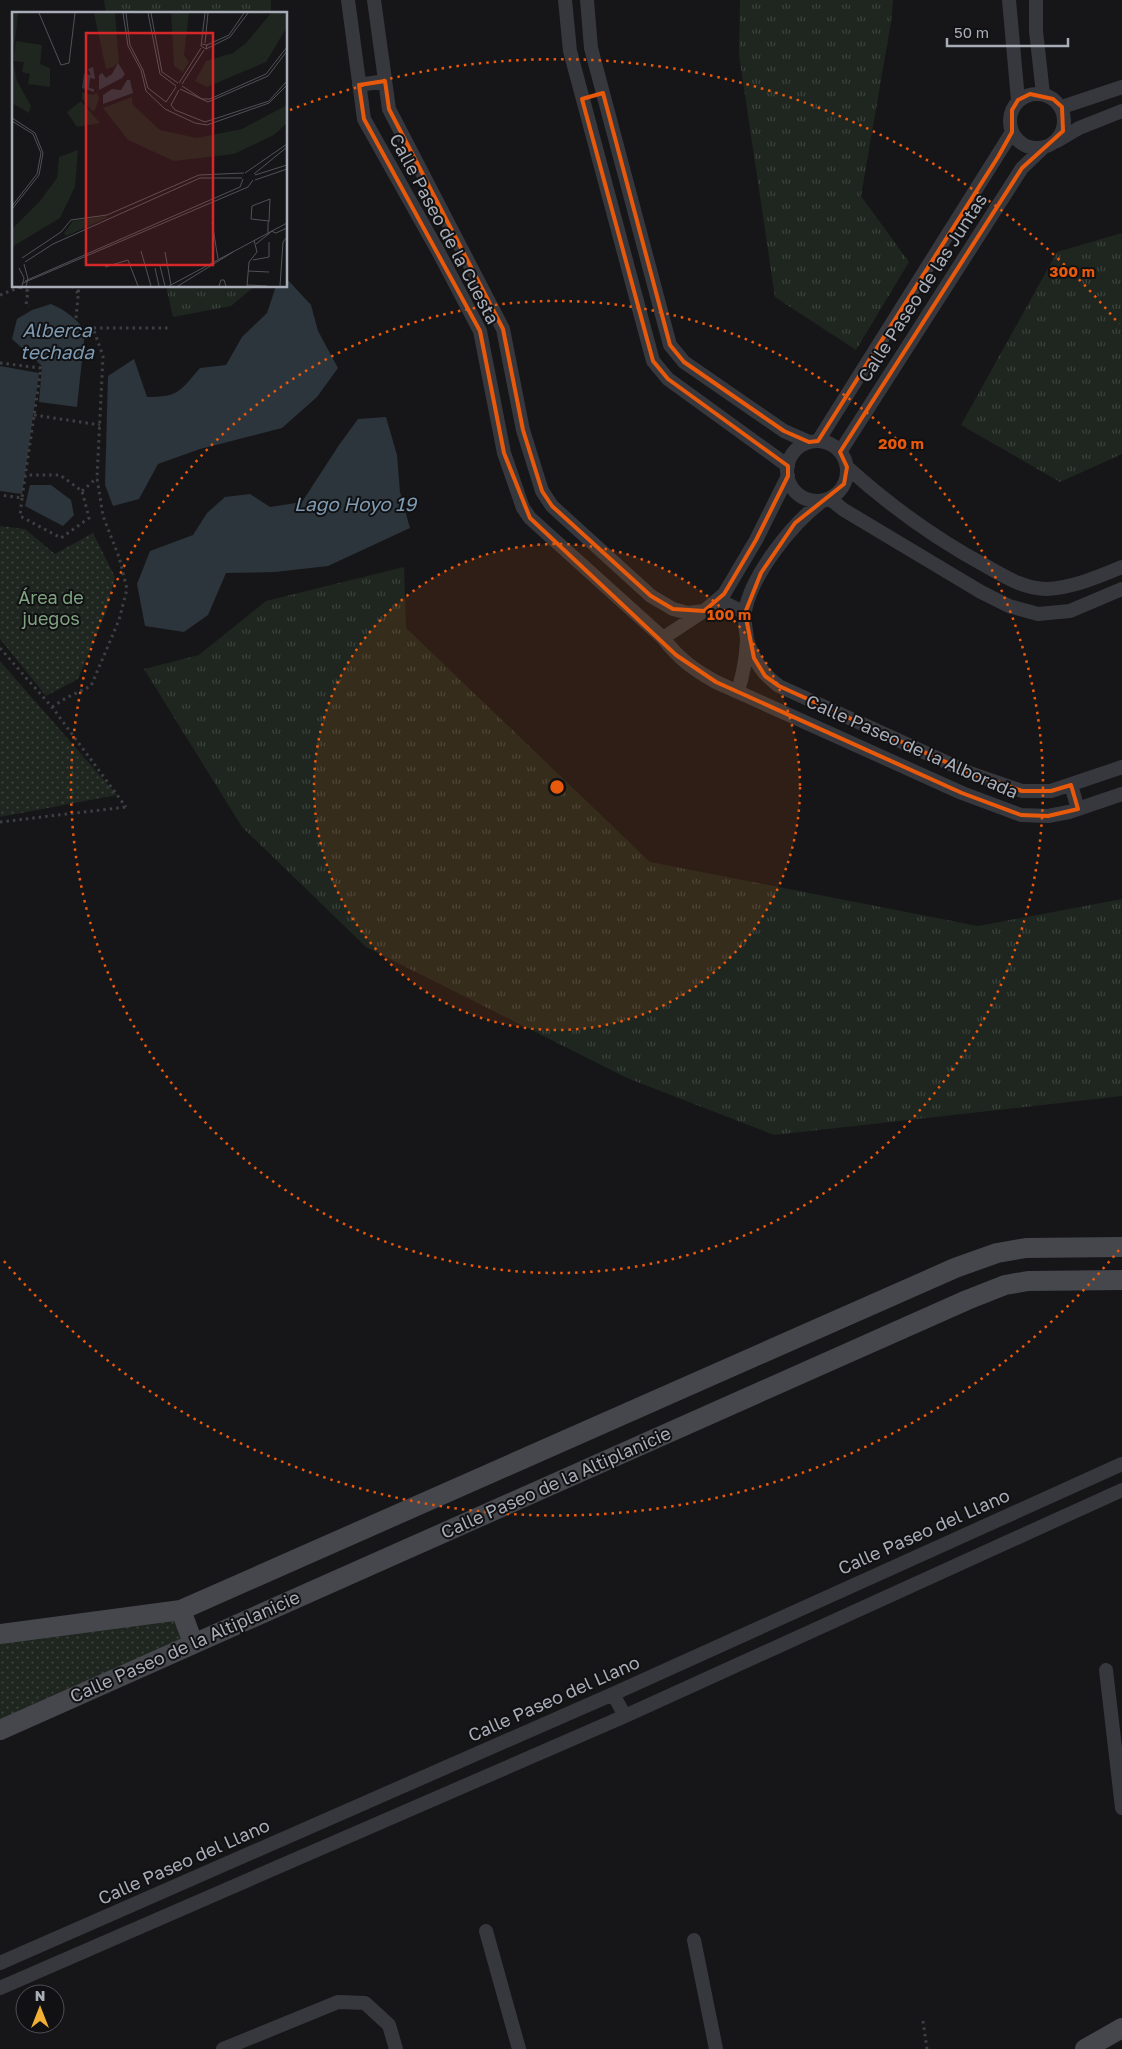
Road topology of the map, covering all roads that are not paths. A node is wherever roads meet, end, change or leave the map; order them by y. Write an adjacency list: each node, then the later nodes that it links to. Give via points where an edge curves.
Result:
1 (348, 0): 8 (street, Calle Paseo de la Cuesta)
2 (374, 0): 7 (street, Calle Paseo de la Cuesta)
3 (565, 0): 12 (street, via 570,51)
4 (587, 0): 10 (street, via 591,48)
5 (1009, 0): 13 (street)
6 (1036, 0): 11 (street, via 1036,31)
7 (385, 81): 8 (street); 19 (street, Calle Paseo de la Cuesta, via 389,109 503,329)
8 (359, 85): 20 (street, Calle Paseo de la Cuesta, via 364,119 480,331)
9 (1122, 87): 14 (street)
10 (603, 93): 12 (street); 21 (street, via 670,345 684,362 784,431)
11 (1044, 94): 13 (street, via 1030,94); 14 (street)
12 (582, 99): 24 (street, via 653,361 668,379)
13 (1018, 100): 16 (street, via 1012,110)
14 (1062, 107): 17 (street, via 1063,131)
15 (1122, 111): 17 (street)
16 (1012, 132): 18 (street, via 1024,145); 21 (street, Calle Paseo de las Juntas)
17 (1056, 141): 18 (street)
18 (1043, 148): 22 (street, Calle Paseo de las Juntas, via 1022,168)
19 (519, 408): 20 (street); 29 (street, Calle Paseo de la Cuesta, via 542,491 552,506 651,596 673,609 688,613)
20 (496, 412): 31 (street, Calle Paseo de la Cuesta, via 504,453 523,508 530,518)
21 (814, 442): 22 (street, via 826,443); 24 (street, via 795,451)
22 (840, 452): 23 (street)
23 (847, 467): 25 (street, via 844,484); 26 (street, via 940,541 1017,583 1045,589 1088,581)
24 (788, 471): 25 (street, via 794,490 800,496 808,500); 28 (street, via 756,540)
25 (825, 500): 27 (street, via 1009,606 1038,614 1070,612); 30 (street, via 795,522 762,573)
26 (1122, 567)
27 (1122, 589)
28 (719, 600): 29 (street); 30 (street)
29 (704, 611): 31 (street)
30 (745, 613): 32 (street)
31 (663, 638): 33 (street, Calle Paseo de la Cuesta)
32 (747, 640): 34 (street); 36 (street, Calle Paseo de la Alborada, via 766,676 779,686 970,773 1022,791 1051,791)
33 (694, 670): 34 (street, Calle Paseo de la Alborada)
34 (738, 691): 38 (street, Calle Paseo de la Alborada, via 962,794 1021,815 1048,816)
35 (1122, 767): 36 (street, Calle Paseo de la Alborada)
36 (1070, 785): 38 (street)
37 (1122, 794): 38 (street, Calle Paseo de la Alborada)
38 (1078, 809)
39 (1122, 1247): 40 (street, Calle Paseo de la Altiplanicie, via 1026,1248 998,1253)
40 (955, 1268): 42 (street); 43 (street, Calle Paseo de la Altiplanicie)
41 (1122, 1280): 42 (street, Calle Paseo de la Altiplanicie, via 1028,1281 1005,1285)
42 (967, 1300): 44 (street, Calle Paseo de la Altiplanicie)
43 (592, 1430): 44 (street); 49 (street, Calle Paseo de la Altiplanicie)
44 (604, 1461): 51 (street, Calle Paseo de la Altiplanicie)
45 (1122, 1464): 47 (street, Calle Paseo del Llano)
46 (1122, 1490): 48 (street)
47 (1037, 1502): 48 (street); 53 (street, Calle Paseo del Llano)
48 (1046, 1522): 54 (street)
49 (181, 1610): 50 (street, Calle Paseo de la Altiplanicie); 51 (street)
50 (0, 1634)
51 (193, 1643): 55 (street, Calle Paseo de la Altiplanicie)
52 (1106, 1670): 56 (street)
53 (613, 1694): 54 (street); 57 (street, Calle Paseo del Llano)
54 (625, 1716): 60 (street)
55 (0, 1730)
56 (1122, 1808)
57 (88, 1925): 60 (street); 61 (street, Calle Paseo del Llano)
58 (486, 1931): 66 (street)
59 (694, 1940): 67 (street)
60 (97, 1945): 62 (street)
61 (0, 1963)
62 (0, 1988)
63 (1122, 2028): 68 (street)
64 (223, 2049): 65 (street, via 338,2002 365,2003 389,2025)
65 (396, 2049)
66 (519, 2049)
67 (716, 2049)
68 (1085, 2049)

